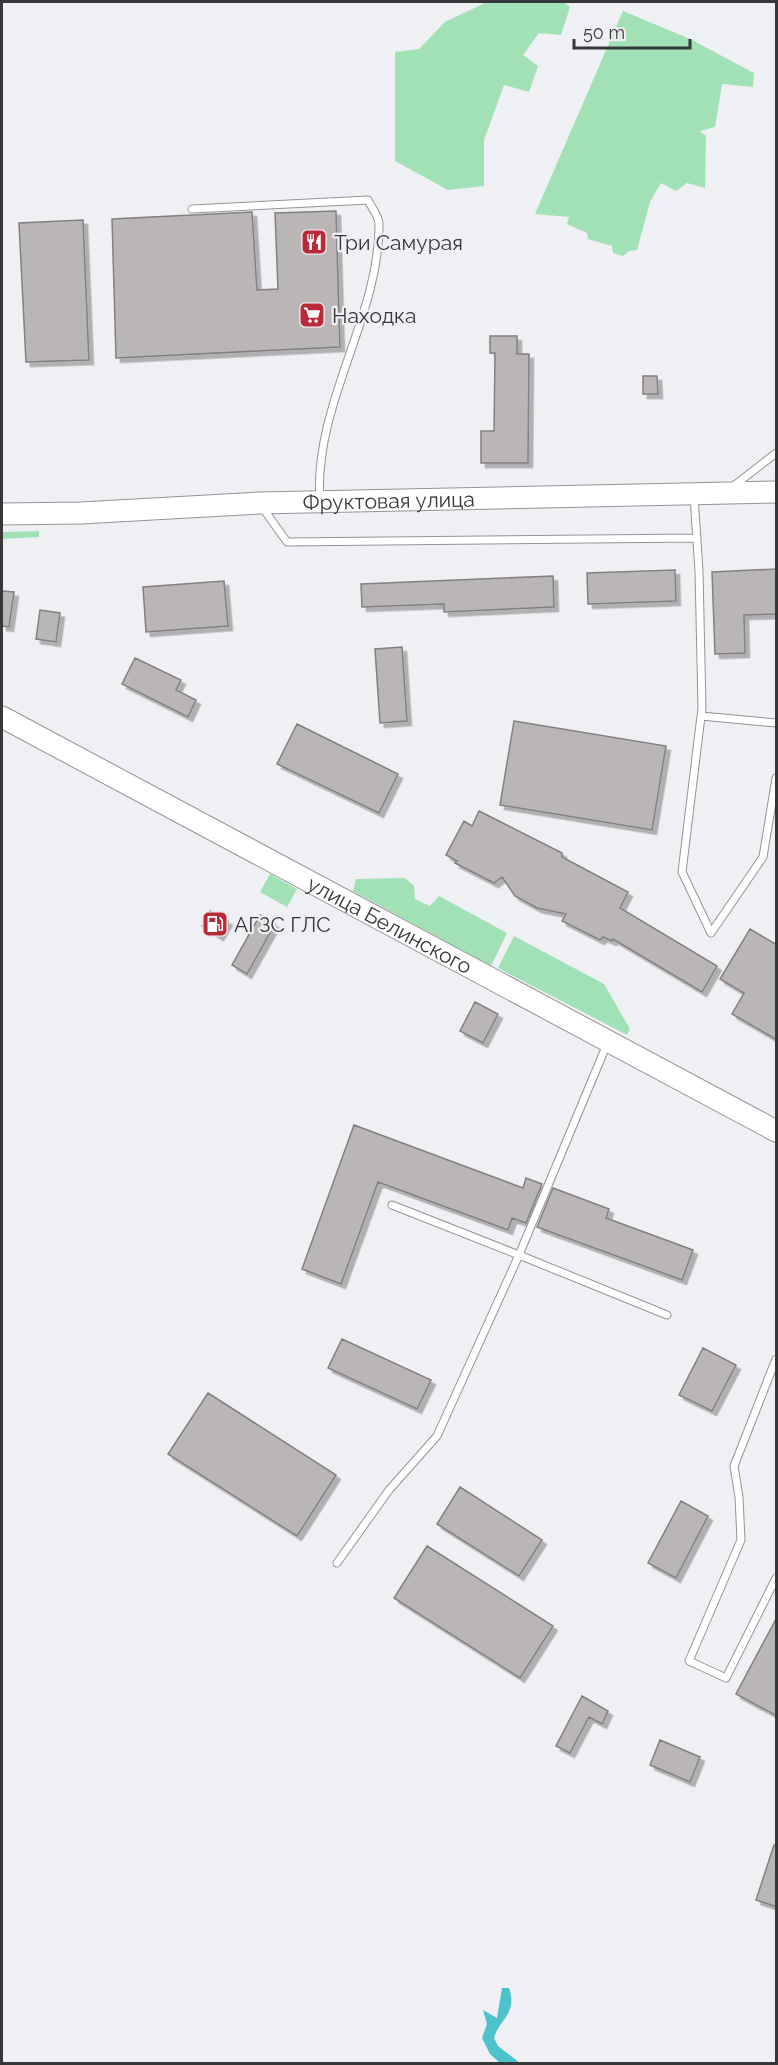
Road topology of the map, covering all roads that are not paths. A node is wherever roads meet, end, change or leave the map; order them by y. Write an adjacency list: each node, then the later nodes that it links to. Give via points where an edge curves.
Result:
1 (192, 209): 6 (lane, via 368,200 379,222 370,288 329,422 319,484)
2 (777, 453): 4 (lane)
3 (777, 492): 4 (main road, Фруктовая улица)
4 (724, 493): 5 (main road, Фруктовая улица)
5 (694, 494): 6 (main road, Фруктовая улица); 9 (lane)
6 (320, 502): 7 (main road, Фруктовая улица)
7 (259, 503): 8 (main road, Фруктовая улица); 9 (lane, via 287,542)
8 (2, 514)
9 (697, 538): 10 (lane)
10 (701, 716): 12 (lane); 13 (lane, via 682,872 711,933 763,857)
11 (2, 717): 14 (main road, улица Белинского)
12 (777, 723)
13 (777, 778)
14 (608, 1041): 15 (main road, улица Белинского); 17 (lane)
15 (777, 1131)
16 (392, 1204): 17 (lane)
17 (519, 1255): 18 (lane); 20 (lane, via 436,1436 389,1490)
18 (667, 1315)
19 (777, 1359): 21 (lane, via 734,1466 741,1540 689,1661 726,1678)
20 (337, 1563)
21 (777, 1578)

